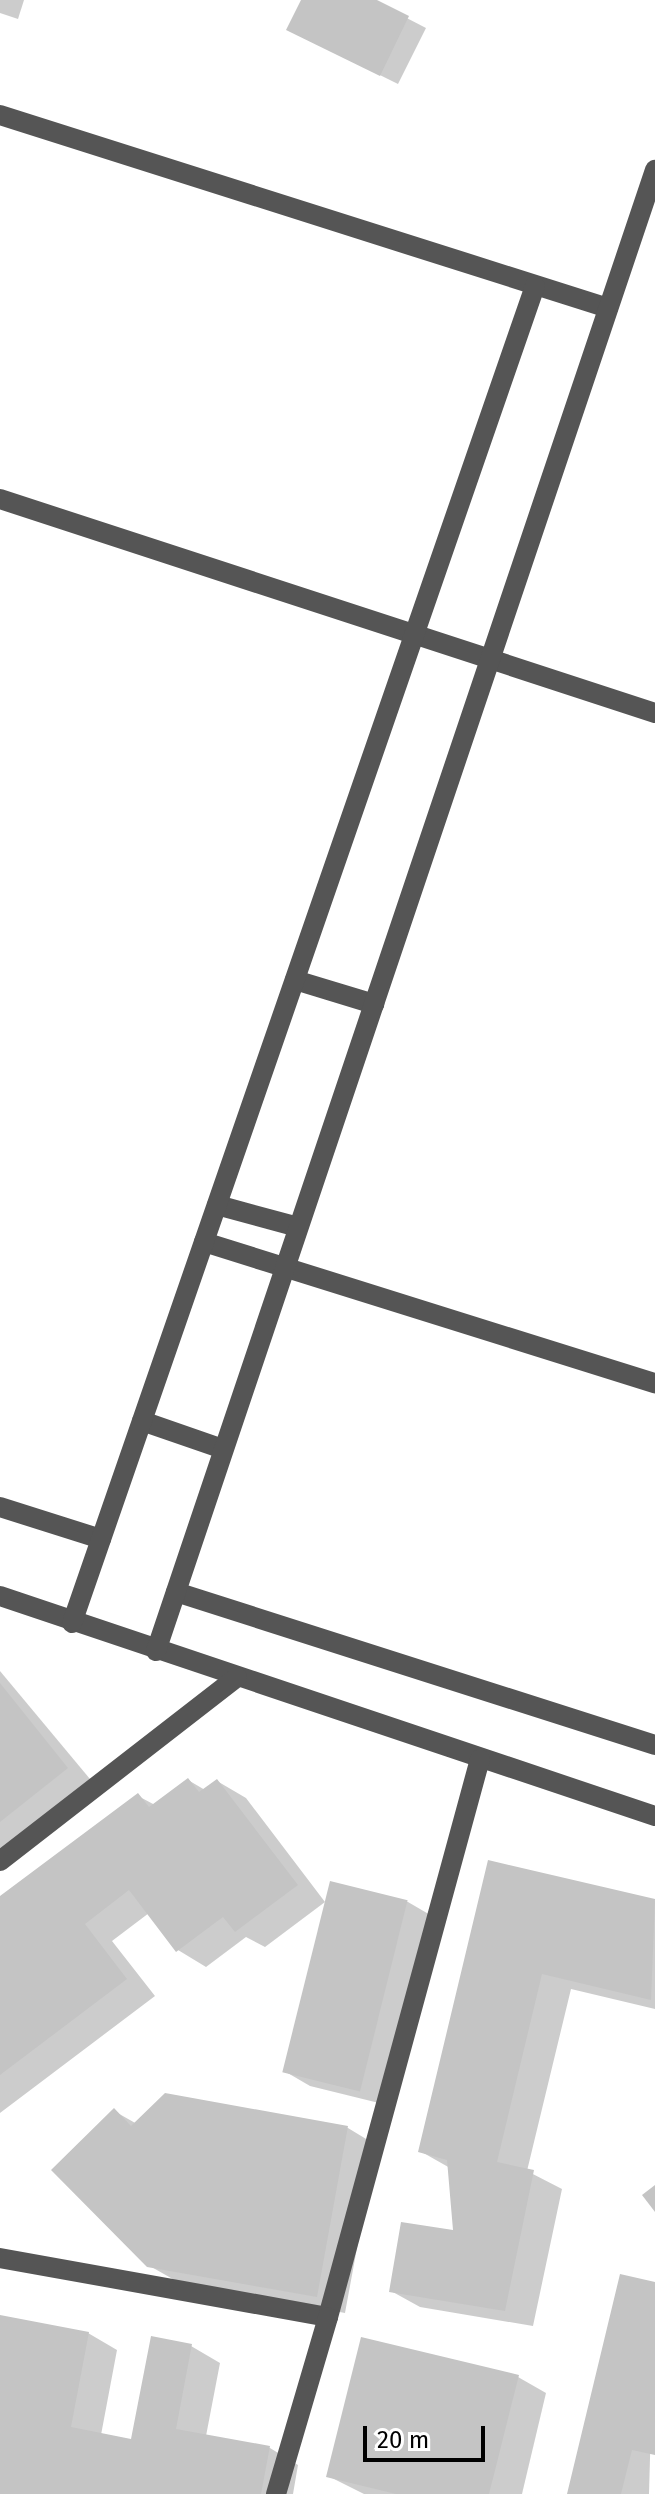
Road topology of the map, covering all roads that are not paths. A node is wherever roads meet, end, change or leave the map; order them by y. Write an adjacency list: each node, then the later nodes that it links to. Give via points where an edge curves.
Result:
1 (0, 115): 3 (street)
2 (655, 170): 4 (street)
3 (535, 286): 4 (street); 6 (street)
4 (608, 308): 7 (street)
5 (0, 499): 6 (street)
6 (415, 635): 7 (street); 9 (street)
7 (491, 659): 8 (street); 10 (street)
8 (655, 713)
9 (295, 980): 10 (street); 11 (street)
10 (374, 1004): 12 (street)
11 (217, 1205): 12 (street); 13 (street)
12 (298, 1227): 14 (street)
13 (204, 1242): 14 (street); 16 (street)
14 (284, 1269): 15 (street); 17 (street)
15 (655, 1383)
16 (142, 1421): 17 (street); 19 (street)
17 (223, 1449): 20 (street)
18 (0, 1507): 19 (street)
19 (101, 1539): 22 (street)
20 (176, 1592): 23 (street); 25 (street)
21 (2, 1600): 22 (street)
22 (72, 1623): 23 (street)
23 (156, 1651): 24 (street)
24 (237, 1677): 26 (street); 28 (street)
25 (655, 1745)
26 (480, 1759): 27 (street); 30 (street)
27 (655, 1816)
28 (0, 1861)
29 (0, 2258): 30 (street)
30 (328, 2317): 31 (street)
31 (276, 2494)

